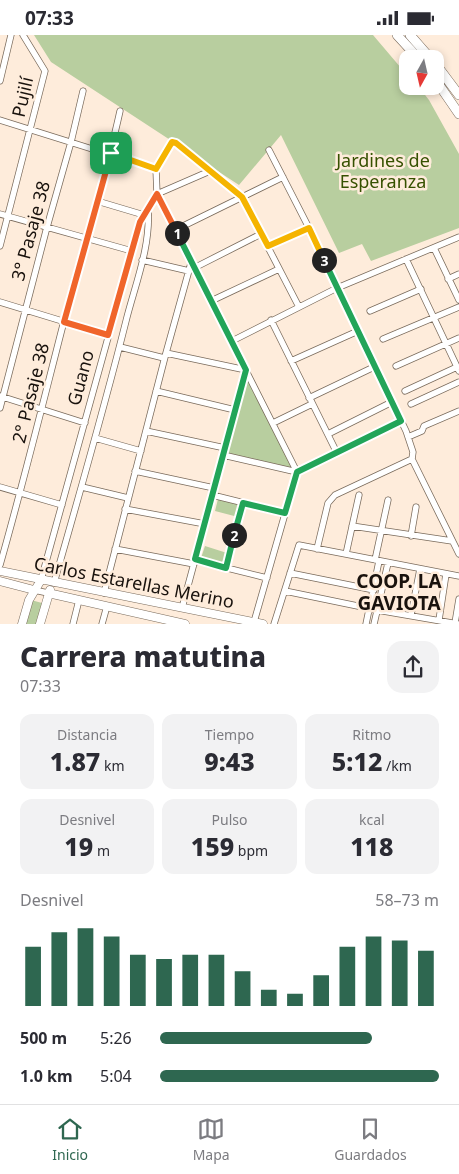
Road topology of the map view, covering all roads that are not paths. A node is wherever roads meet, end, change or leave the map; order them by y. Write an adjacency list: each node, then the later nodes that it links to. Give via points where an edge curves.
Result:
1 (9, 35): 7 (street)
2 (23, 35): 16 (street, Pujilí, via 45,71)
3 (396, 35): 5 (main road)
4 (410, 35): 6 (main road)
5 (410, 50)
6 (423, 50)
7 (2, 64): 9 (street)
8 (444, 75): 12 (main road)
9 (0, 81)
10 (83, 91): 17 (street, 3° Pasaje 38)
11 (444, 92): 14 (main road)
12 (459, 95)
13 (120, 111): 19 (street, 2° Pasaje 38)
14 (459, 114)
15 (0, 120): 16 (street)
16 (31, 130): 17 (street); 29 (street, Pujilí)
17 (71, 142): 19 (street); 30 (street, 3° Pasaje 38)
18 (269, 150): 22 (street)
19 (111, 153): 20 (street); 25 (street, 2° Pasaje 38)
20 (156, 169): 21 (street, via 172,142); 23 (street)
21 (210, 171): 23 (street); 24 (street)
22 (283, 177): 24 (street); 31 (street)
23 (157, 194): 26 (street); 32 (street)
24 (242, 197): 32 (street); 33 (street)
25 (97, 201): 28 (street); 35 (street, 2° Pasaje 38)
26 (148, 207): 28 (street, Guano); 41 (street, Guano, via 149,225)
27 (0, 214): 29 (street)
28 (144, 215): 39 (street, Guano)
29 (7, 216): 30 (street); 36 (street, Pujilí)
30 (47, 227): 35 (street); 53 (street, 3° Pasaje 38)
31 (309, 228): 37 (street); 46 (street)
32 (176, 230): 42 (street)
33 (261, 234): 37 (street); 42 (street)
34 (459, 237): 38 (street)
35 (86, 238): 39 (street); 57 (street, 2° Pasaje 38)
36 (0, 246)
37 (268, 246): 43 (street)
38 (434, 248): 40 (street); 45 (street)
39 (132, 251): 59 (street, Guano)
40 (406, 259): 46 (street); 47 (street)
41 (142, 260): 42 (street); 64 (street, Guano)
42 (191, 267): 49 (street); 65 (street)
43 (279, 269): 49 (street); 51 (street)
44 (459, 274): 45 (street)
45 (448, 279): 48 (street)
46 (337, 288): 51 (street); 58 (street)
47 (421, 289): 54 (street); 55 (street)
48 (459, 300)
49 (211, 301): 62 (street)
50 (0, 303): 53 (street)
51 (299, 307): 56 (street)
52 (459, 307): 55 (street)
53 (26, 311): 57 (street); 74 (street, 3° Pasaje 38)
54 (370, 311)
55 (434, 318): 61 (street); 63 (street)
56 (271, 320): 62 (street); 66 (street)
57 (64, 322): 59 (street); 80 (street, 2° Pasaje 38)
58 (358, 331): 66 (street); 68 (street)
59 (108, 335): 84 (street, Guano)
60 (459, 338): 63 (street)
61 (383, 339)
62 (232, 341): 70 (street)
63 (447, 344): 67 (street); 69 (street)
64 (120, 347): 65 (street); 89 (street, Guano)
65 (165, 356): 70 (street); 72 (street)
66 (291, 361): 75 (street)
67 (396, 366)
68 (374, 367): 75 (street); 76 (street)
69 (458, 369): 73 (street)
70 (246, 370): 81 (street); 85 (street)
71 (459, 382): 78 (street)
72 (156, 391): 81 (street); 86 (street)
73 (405, 391)
74 (1, 397): 79 (street, 3° Pasaje 38); 80 (street)
75 (309, 397): 77 (street)
76 (392, 402): 83 (street); 87 (street)
77 (312, 404): 85 (street); 87 (street)
78 (411, 404)
79 (0, 408)
80 (43, 409): 84 (street); 100 (street, 2° Pasaje 38)
81 (235, 410): 90 (street)
82 (459, 411): 88 (street, via 424,426 422,431)
83 (401, 421): 88 (street); 92 (street)
84 (85, 423): 106 (street, Guano)
85 (273, 423): 96 (street)
86 (146, 431): 90 (street); 91 (street)
87 (328, 434): 92 (street)
88 (408, 437): 94 (street)
89 (95, 438): 91 (street); 98 (street, Guano)
90 (225, 448): 93 (street)
91 (140, 451): 95 (street)
92 (337, 453): 96 (street)
93 (223, 455): 96 (street); 99 (street)
94 (412, 459): 114 (street); 116 (street, via 331,498)
95 (135, 471): 99 (street); 103 (street)
96 (297, 472): 109 (street)
97 (0, 487): 100 (street)
98 (82, 487): 103 (street); 132 (street, Guano)
99 (214, 487): 101 (street)
100 (20, 494): 106 (street); 122 (street, 2° Pasaje 38)
101 (212, 495): 105 (street); 110 (street)
102 (359, 495): 111 (street)
103 (128, 498): 108 (street)
104 (388, 499): 112 (street)
105 (243, 503): 109 (street); 123 (street)
106 (62, 505): 130 (street, Guano)
107 (416, 507): 113 (street)
108 (125, 509): 110 (street); 115 (street)
109 (285, 513): 129 (street)
110 (204, 524): 120 (street)
111 (352, 526): 112 (street); 117 (street)
112 (382, 531): 113 (street); 119 (street)
113 (411, 536): 114 (street)
114 (452, 541): 118 (street)
115 (115, 549): 120 (street); 137 (street)
116 (317, 549): 117 (street); 126 (street, via 299,545)
117 (346, 554): 119 (street)
118 (459, 555)
119 (377, 561): 121 (street); 133 (street)
120 (194, 562): 123 (street); 141 (street)
121 (388, 563): 124 (street); 143 (street)
122 (0, 565)
123 (226, 568): 129 (street)
124 (420, 569): 127 (street); 144 (street)
125 (0, 571): 130 (street, Carlos Estarellas Merino)
126 (290, 573): 133 (street); 135 (street)
127 (446, 574): 128 (street); 145 (street)
128 (459, 576)
129 (267, 578): 147 (street)
130 (41, 580): 132 (street, Carlos Estarellas Merino); 134 (street, Guano)
131 (0, 581): 134 (street, Carlos Estarellas Merino)
132 (54, 583): 136 (street, Guano); 137 (street, Carlos Estarellas Merino)
133 (374, 589): 142 (street)
134 (34, 590): 136 (street, Carlos Estarellas Merino); 148 (street, Guano)
135 (284, 591): 142 (street); 154 (street)
136 (48, 593): 139 (street, Carlos Estarellas Merino); 149 (street, Guano)
137 (104, 593): 141 (street, Carlos Estarellas Merino)
138 (459, 599): 157 (street)
139 (79, 600): 140 (street, Carlos Estarellas Merino); 150 (street)
140 (106, 606): 146 (street, Carlos Estarellas Merino); 151 (street)
141 (182, 608): 147 (street, Carlos Estarellas Merino)
142 (370, 608): 143 (street); 155 (street)
143 (377, 610): 144 (street); 156 (street)
144 (411, 615): 145 (street)
145 (438, 620): 157 (street)
146 (158, 621): 152 (street, Carlos Estarellas Merino)
147 (254, 622): 153 (street, Carlos Estarellas Merino)
148 (22, 624)
149 (40, 624)
150 (73, 624)
151 (102, 624)
152 (185, 624)
153 (263, 624)
154 (274, 624)
155 (366, 624)
156 (374, 624)
157 (457, 624)

